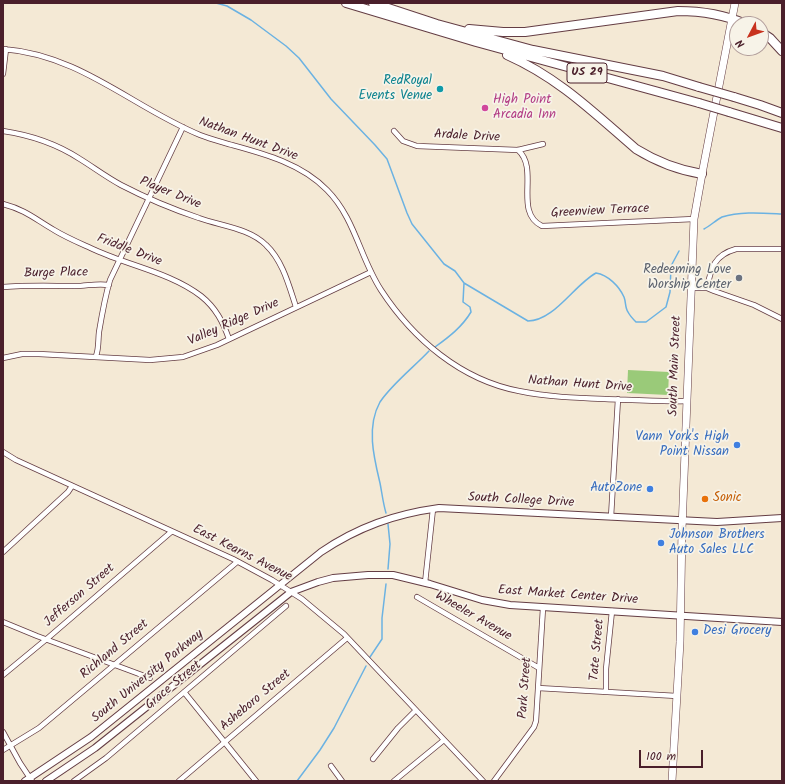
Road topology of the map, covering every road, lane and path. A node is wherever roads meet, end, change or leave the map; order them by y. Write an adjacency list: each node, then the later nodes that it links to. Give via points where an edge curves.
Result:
1 (346, 3): 9 (highway, US 29)
2 (374, 3): 6 (highway, US 29)
3 (735, 3): 4 (main road, South Main Street)
4 (732, 16)
5 (729, 18): 6 (highway, via 678,11 525,32)
6 (453, 27): 13 (highway, US 29, bridge, via 533,50 663,76)
7 (729, 29): 20 (main road, South Main Street)
8 (769, 37): 11 (highway)
9 (476, 42): 15 (highway, US 29, bridge); 20 (highway, via 516,59 559,83 650,158)
10 (5, 49): 12 (street); 14 (street, Nathan Hunt Drive, via 47,57 80,70)
11 (782, 50)
12 (3, 74)
13 (782, 114)
14 (183, 127): 21 (street); 26 (street, Nathan Hunt Drive, via 202,136 275,158 317,181 343,209)
15 (782, 128)
16 (3, 130): 21 (street, Player Drive, via 55,146)
17 (394, 131): 19 (street, Ardale Drive, via 403,141 413,145)
18 (543, 144): 19 (street, Ardale Drive)
19 (518, 150): 23 (street, Greenview Terrace, via 523,155 526,166 529,212 533,220 542,226)
20 (702, 174): 23 (main road, South Main Street)
21 (149, 198): 25 (street); 31 (street, Player Drive, via 259,239 280,263)
22 (3, 204): 25 (street, Friddle Drive, via 22,210 68,238)
23 (694, 219): 29 (main road, South Main Street)
24 (782, 249): 30 (street, via 729,251 716,260)
25 (120, 259): 27 (street); 33 (street, Friddle Drive, via 176,281 198,294 216,311)
26 (371, 272): 31 (street, Valley Ridge Drive); 36 (street, Nathan Hunt Drive, via 388,302 415,332 449,362 468,373 519,391 548,396)
27 (109, 285): 28 (street, Burge Place, via 98,283 76,286); 34 (street, via 103,304)
28 (3, 287)
29 (691, 288): 30 (street); 37 (main road, South Main Street)
30 (707, 288): 32 (street, via 754,305)
31 (296, 307): 33 (street, Valley Ridge Drive)
32 (782, 319)
33 (229, 339): 34 (street, Valley Ridge Drive, via 183,358 150,360)
34 (96, 356): 35 (street, Valley Ridge Drive, via 22,354)
35 (3, 358)
36 (618, 400): 37 (street, Nathan Hunt Drive); 41 (street)
37 (687, 401): 43 (main road, South Main Street)
38 (3, 452): 39 (street, East Kearns Avenue)
39 (72, 486): 44 (street, East Kearns Avenue); 45 (street)
40 (433, 509): 41 (main road, South College Drive); 47 (street); 48 (main road, South College Drive, via 374,523 341,538)
41 (611, 517): 43 (main road, South College Drive)
42 (782, 518): 43 (main road, South College Drive, via 717,522)
43 (683, 520): 54 (main road, South Main Street)
44 (171, 532): 46 (street, East Kearns Avenue); 58 (street, Jefferson Street)
45 (3, 552)
46 (237, 562): 48 (street, East Kearns Avenue); 59 (street, Richland Street)
47 (425, 583): 49 (main road, East Market Center Drive, via 393,575 368,575 333,578); 52 (main road, East Market Center Drive, via 482,600)
48 (279, 584): 49 (street, East Kearns Avenue); 75 (main road, South University Parkway, via 91,737)
49 (291, 592): 57 (street, East Kearns Avenue); 76 (main road, South University Parkway, via 95,748)
50 (417, 597): 60 (street, Wheeler Avenue)
51 (286, 606): 64 (street, Grace Street)
52 (543, 608): 53 (main road, East Market Center Drive); 60 (street, Park Street)
53 (612, 611): 54 (main road, East Market Center Drive); 65 (street, Tate Street)
54 (681, 615): 56 (main road, East Market Center Drive); 66 (main road, South Main Street)
55 (3, 622): 58 (street)
56 (782, 622)
57 (347, 638): 67 (street, East Kearns Avenue); 70 (street, Asheboro Street)
58 (46, 639): 59 (street); 61 (street, Jefferson Street)
59 (115, 665): 62 (street); 71 (street, Richland Street, via 40,728)
60 (539, 668): 63 (street, Park Street)
61 (3, 675)
62 (150, 678)
63 (538, 688): 65 (street); 83 (street, Park Street, via 534,727)
64 (184, 692): 70 (street); 77 (street, Grace Street, via 106,758)
65 (606, 692): 66 (street)
66 (677, 696): 84 (main road, South Main Street)
67 (416, 710): 69 (street, East Kearns Avenue); 73 (street)
68 (3, 732): 71 (street)
69 (444, 740): 81 (street); 82 (street, East Kearns Avenue)
70 (225, 742): 78 (street, Asheboro Street); 79 (street)
71 (10, 746): 72 (street, Richland Street); 75 (street)
72 (3, 750)
73 (373, 759)
74 (331, 766): 80 (street)
75 (29, 780)
76 (46, 781)
77 (74, 781)
78 (179, 781)
79 (256, 781)
80 (342, 781)
81 (394, 781)
82 (484, 781)
83 (494, 781)
84 (672, 781)

